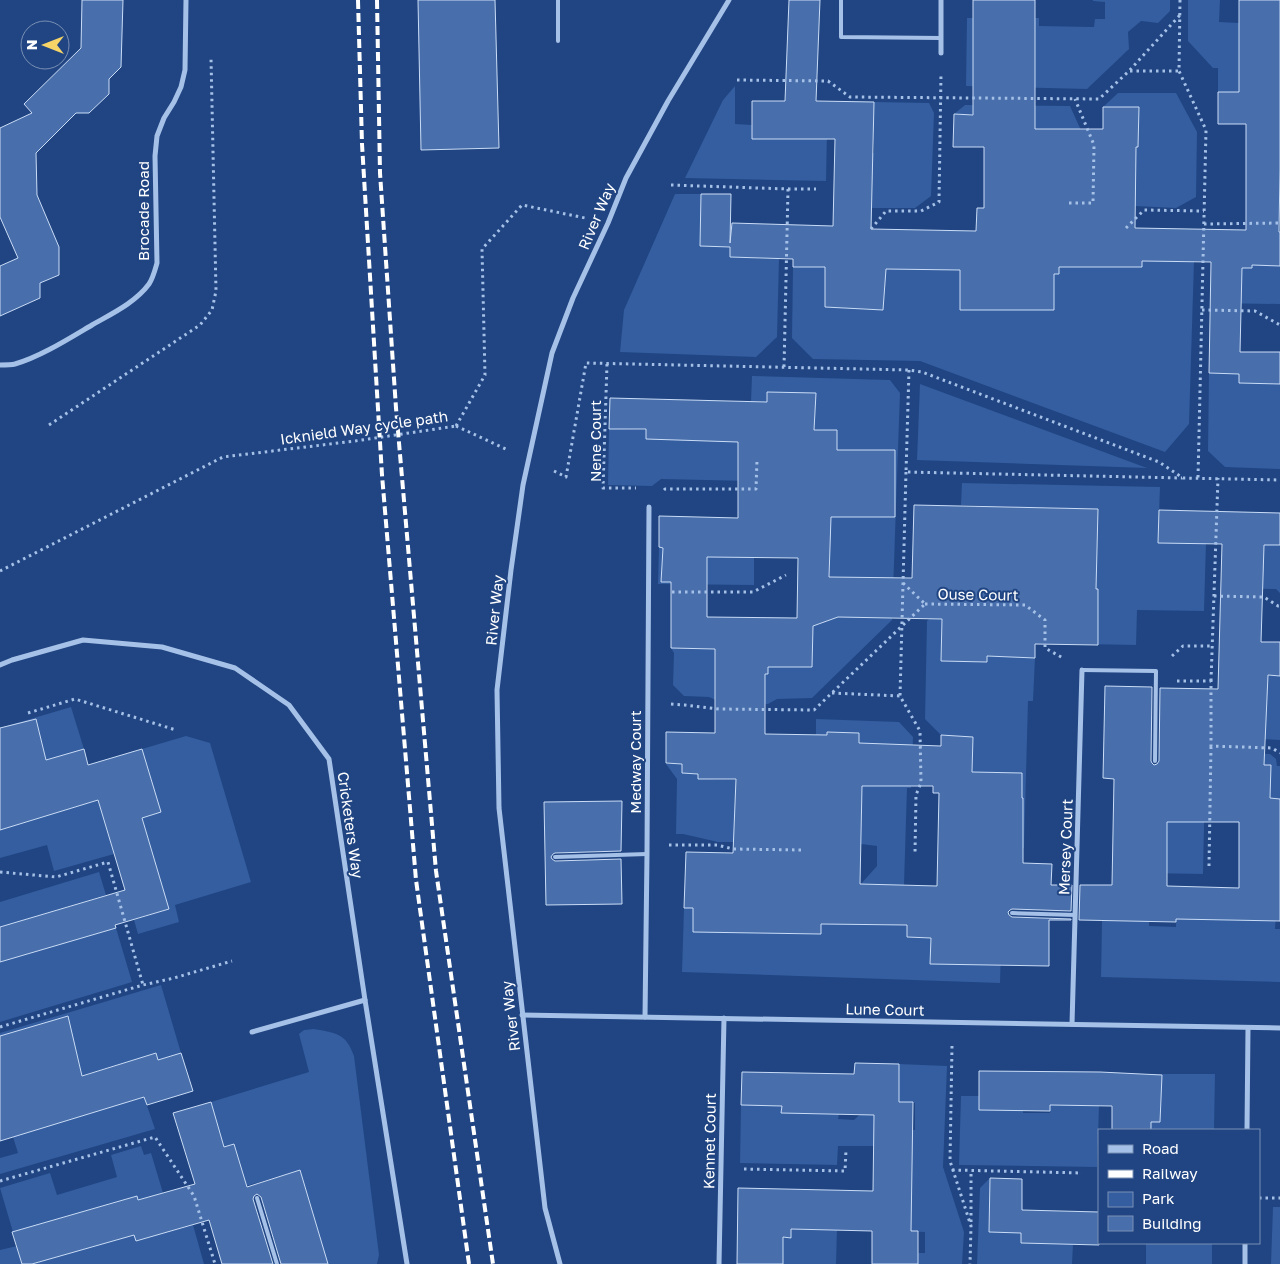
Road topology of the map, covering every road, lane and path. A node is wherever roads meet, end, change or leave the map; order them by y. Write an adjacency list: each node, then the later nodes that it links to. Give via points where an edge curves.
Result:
1 (186, 0): 29 (street, Brocade Road, via 181,87 157,136 155,273 138,295 90,327 30,359 14,365)
2 (558, 0): 9 (lane)
3 (730, 0): 21 (street, River Way, via 668,101 626,178)
4 (841, 0): 8 (lane, via 841,37)
5 (941, 0): 8 (street)
6 (1180, 0): 7 (path)
7 (1180, 15): 11 (path); 12 (path)
8 (941, 38): 10 (street)
9 (558, 41)
10 (941, 53): 14 (path)
11 (1129, 71): 12 (path); 15 (path, via 1099,99)
12 (1179, 71): 20 (path, via 1206,130)
13 (736, 80): 14 (path, via 828,81 850,97)
14 (941, 98): 15 (path); 25 (path, via 940,202 921,211 886,211)
15 (1075, 99): 19 (path, via 1094,145 1093,203)
16 (671, 185): 17 (path)
17 (788, 189): 18 (path); 30 (path)
18 (816, 189)
19 (1069, 203)
20 (1204, 211): 22 (path); 24 (path, via 1144,210)
21 (608, 223): 32 (path, Icknield Way cycle path, via 522,205 482,248 485,375); 79 (street, River Way, via 552,353 523,485 497,690 498,808)
22 (1204, 224): 23 (path); 26 (path)
23 (1280, 224)
24 (1126, 228)
25 (871, 229)
26 (1202, 310): 27 (path, via 1255,311); 38 (path)
27 (1280, 325)
28 (607, 364): 30 (path); 35 (path, Nene Court, via 586,363 566,477); 41 (path, Nene Court, via 603,488)
29 (0, 365)
30 (784, 368): 31 (path)
31 (910, 370): 36 (path); 37 (path, via 1159,462)
32 (456, 426): 33 (path); 45 (path, Icknield Way cycle path, via 224,457)
33 (511, 451)
34 (757, 460): 43 (path, via 756,489)
35 (554, 471)
36 (906, 472): 37 (path); 47 (path)
37 (1183, 478): 38 (path)
38 (1198, 478): 39 (path)
39 (1218, 478): 40 (path); 49 (path)
40 (1280, 480)
41 (638, 488)
42 (656, 488): 43 (path)
43 (665, 489): 44 (path)
44 (649, 507): 48 (street, Medway Court)
45 (0, 571)
46 (786, 575): 48 (path, via 753,592)
47 (903, 583): 50 (path); 52 (path)
48 (648, 592): 61 (street, Medway Court)
49 (1214, 596): 51 (path, via 1264,597); 53 (path)
50 (926, 604): 52 (path); 55 (path, Ouse Court, via 1025,605 1045,620 1045,648)
51 (1280, 606)
52 (902, 627): 59 (path); 60 (path)
53 (1212, 646): 56 (path, via 1183,646); 58 (path)
54 (0, 665): 78 (street, Cricketers Way, via 83,640 162,647 235,668 289,705 329,759)
55 (1082, 670): 56 (lane); 75 (street, Mersey Court)
56 (1156, 670): 57 (lane)
57 (1156, 680): 58 (path); 66 (lane)
58 (1211, 681): 64 (path)
59 (832, 693): 60 (path); 61 (path, via 814,710 719,709)
60 (900, 696): 69 (path, via 920,731 921,783 916,795)
61 (648, 703): 67 (street, Medway Court)
62 (28, 713): 63 (path, via 76,699)
63 (176, 730)
64 (1211, 746): 65 (path, via 1272,748); 72 (path)
65 (1280, 752)
66 (1154, 762)
67 (647, 844): 68 (path); 70 (street, Medway Court)
68 (803, 850)
69 (915, 853)
70 (647, 854): 71 (lane); 80 (street, Medway Court)
71 (555, 857)
72 (1209, 866)
73 (0, 872): 77 (path, via 56,877 108,862)
74 (1012, 913): 75 (lane)
75 (1075, 915): 83 (street, Mersey Court)
76 (232, 962): 77 (path)
77 (143, 985): 84 (path)
78 (364, 1000): 87 (street); 102 (street, Cricketers Way)
79 (522, 1015): 80 (street, Lune Court); 103 (street, River Way, via 545,1208)
80 (645, 1017): 81 (street, Lune Court)
81 (724, 1018): 82 (street, Lune Court); 90 (street, Kennet Court)
82 (952, 1022): 83 (street, Lune Court); 91 (path)
83 (1072, 1024): 85 (street, Lune Court)
84 (0, 1027)
85 (1248, 1028): 86 (street, Lune Court); 88 (street)
86 (1280, 1028)
87 (252, 1032)
88 (1247, 1129)
89 (846, 1150): 90 (path, via 845,1171)
90 (721, 1168): 104 (street, Kennet Court)
91 (952, 1170): 92 (path); 98 (path)
92 (971, 1171): 93 (path); 98 (path)
93 (1082, 1174)
94 (0, 1181): 100 (path, via 155,1137 194,1196)
95 (257, 1198): 101 (lane)
96 (1260, 1198): 97 (path)
97 (1280, 1198)
98 (971, 1226): 105 (path)
99 (1245, 1244): 106 (street)
100 (215, 1264)
101 (277, 1264)
102 (407, 1264)
103 (560, 1264)
104 (719, 1264)
105 (970, 1264)
106 (1245, 1264)

